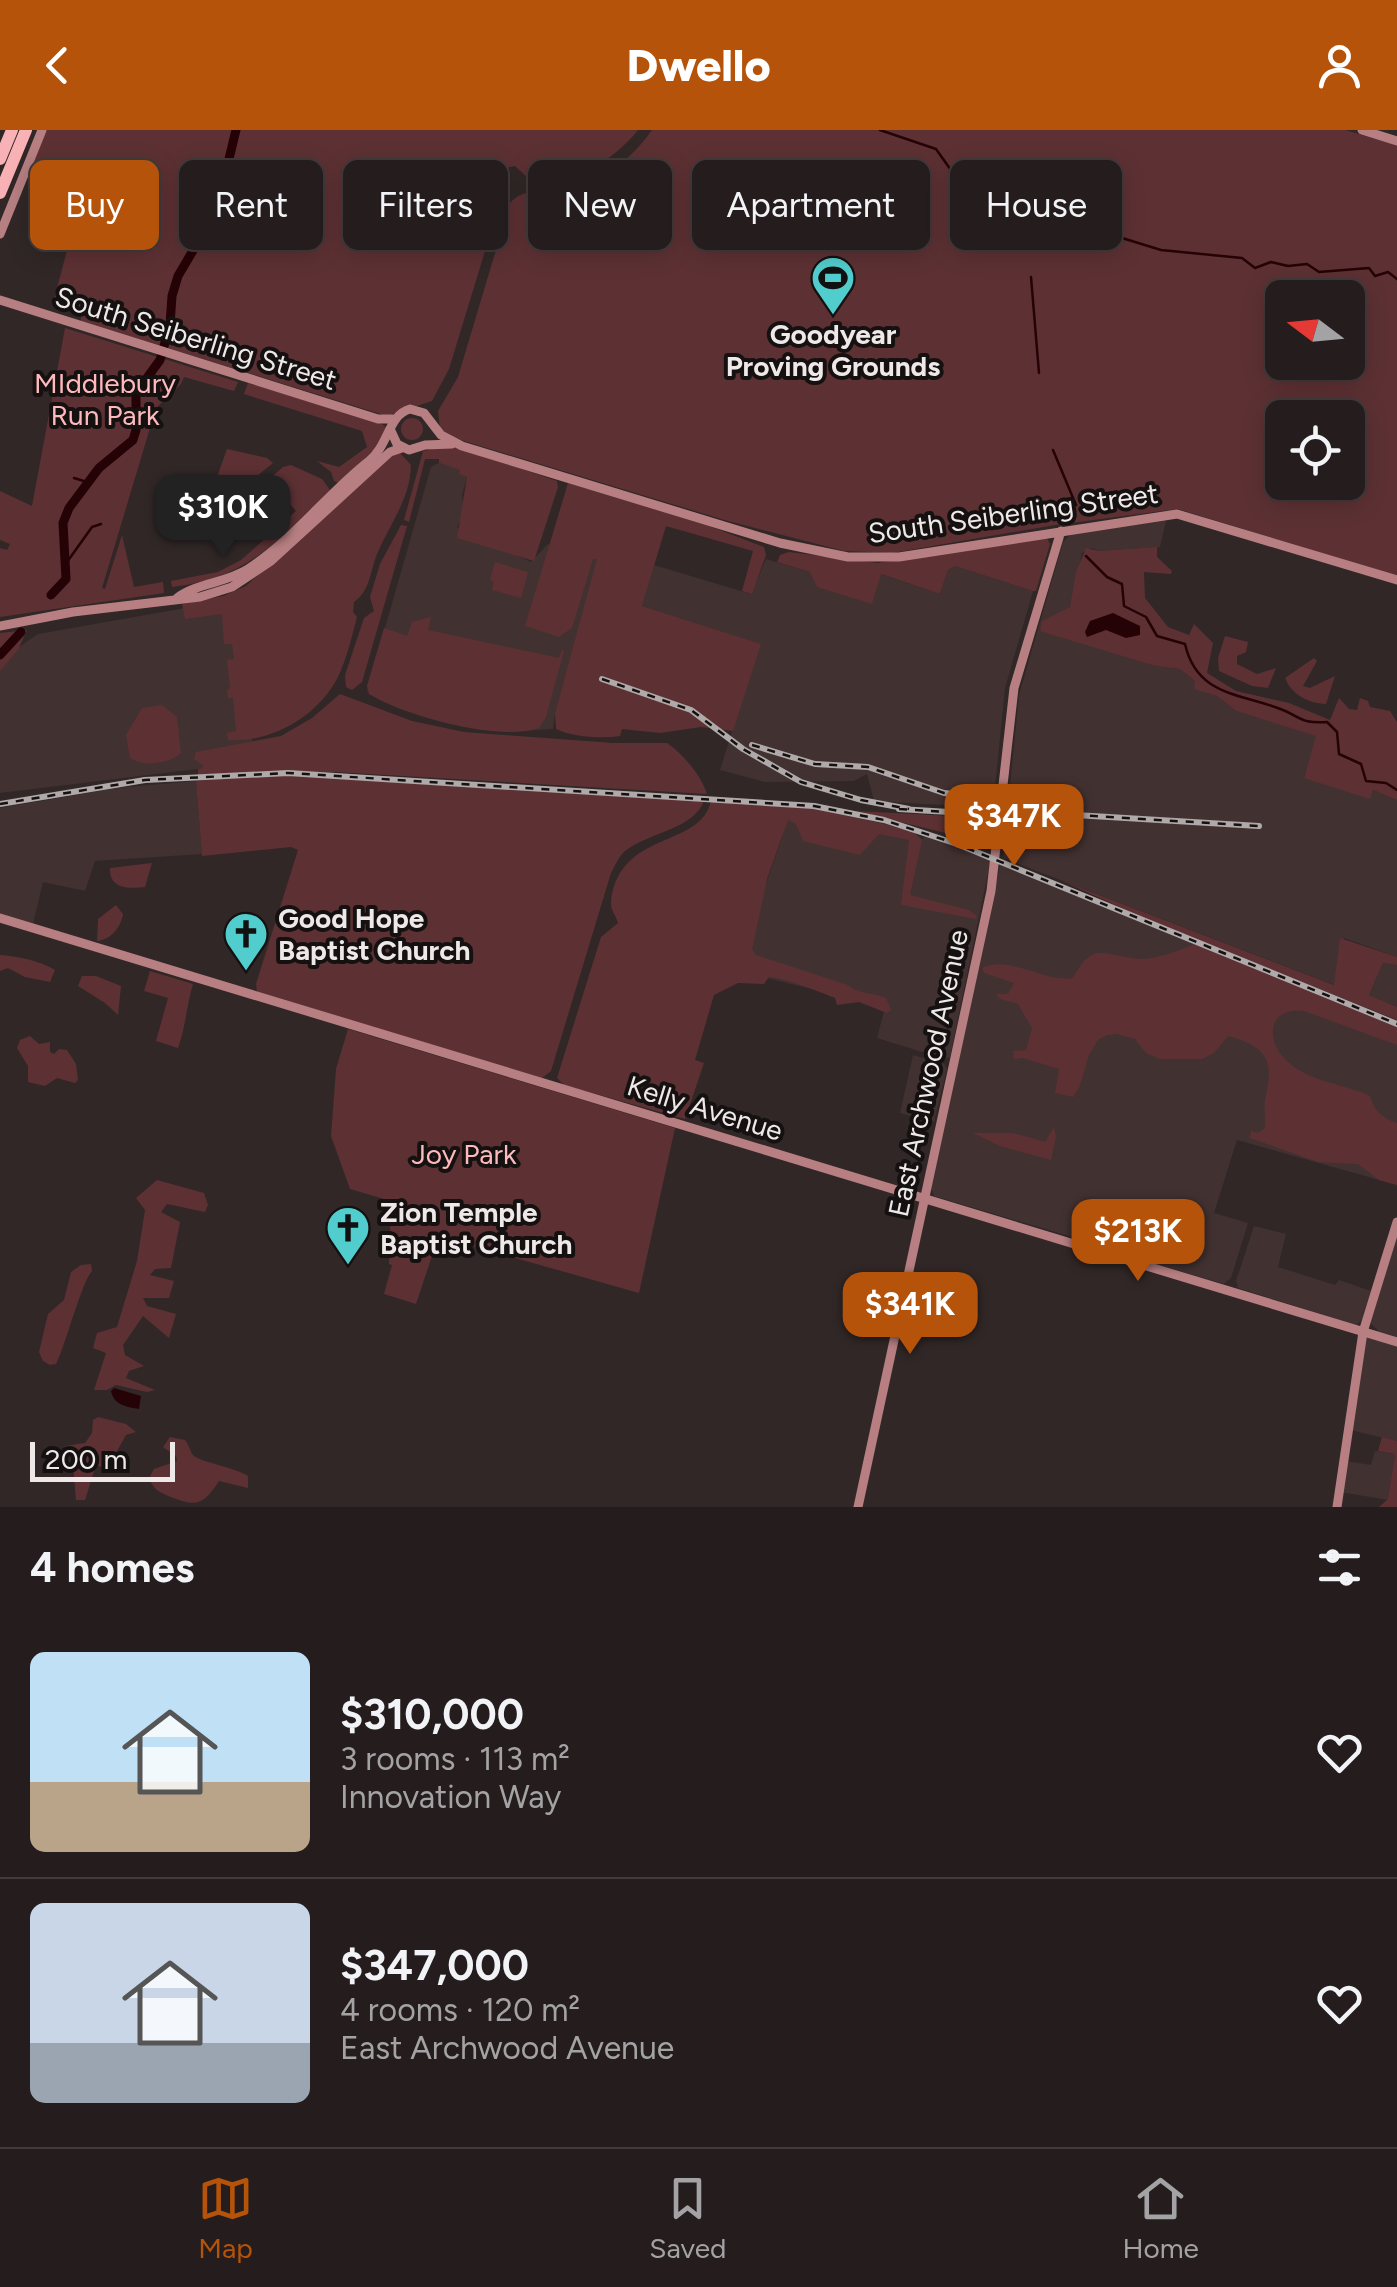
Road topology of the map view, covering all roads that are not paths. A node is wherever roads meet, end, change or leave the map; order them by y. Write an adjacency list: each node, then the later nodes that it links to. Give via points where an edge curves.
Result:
1 (9, 130): 6 (highway); 7 (highway)
2 (26, 130): 8 (highway)
3 (42, 130): 9 (main road)
4 (1362, 130): 5 (main road)
5 (1397, 141)
6 (0, 151)
7 (0, 160)
8 (0, 193)
9 (0, 234)
10 (0, 300): 12 (main road, South Seiberling Street)
11 (431, 423): 12 (main road, via 413,409); 13 (main road); 14 (main road, South Seiberling Street)
12 (392, 426): 15 (main road); 18 (main road, via 378,454 255,564)
13 (426, 445): 14 (main road, South Seiberling Street); 15 (main road)
14 (462, 446): 16 (main road, South Seiberling Street, via 837,555 916,555)
15 (402, 448): 18 (main road, via 249,578 212,594)
16 (1061, 531): 17 (main road, South Seiberling Street, via 1179,514); 21 (main road, East Archwood Avenue, via 1016,680 993,880)
17 (1397, 580)
18 (177, 598): 19 (main road)
19 (0, 626)
20 (0, 918): 21 (main road, Kelly Avenue)
21 (924, 1198): 23 (main road, Kelly Avenue); 25 (main road, East Archwood Avenue)
22 (1397, 1222): 23 (main road)
23 (1363, 1332): 24 (main road, Kelly Avenue); 26 (main road)
24 (1397, 1342)
25 (858, 1507)
26 (1337, 1507)

